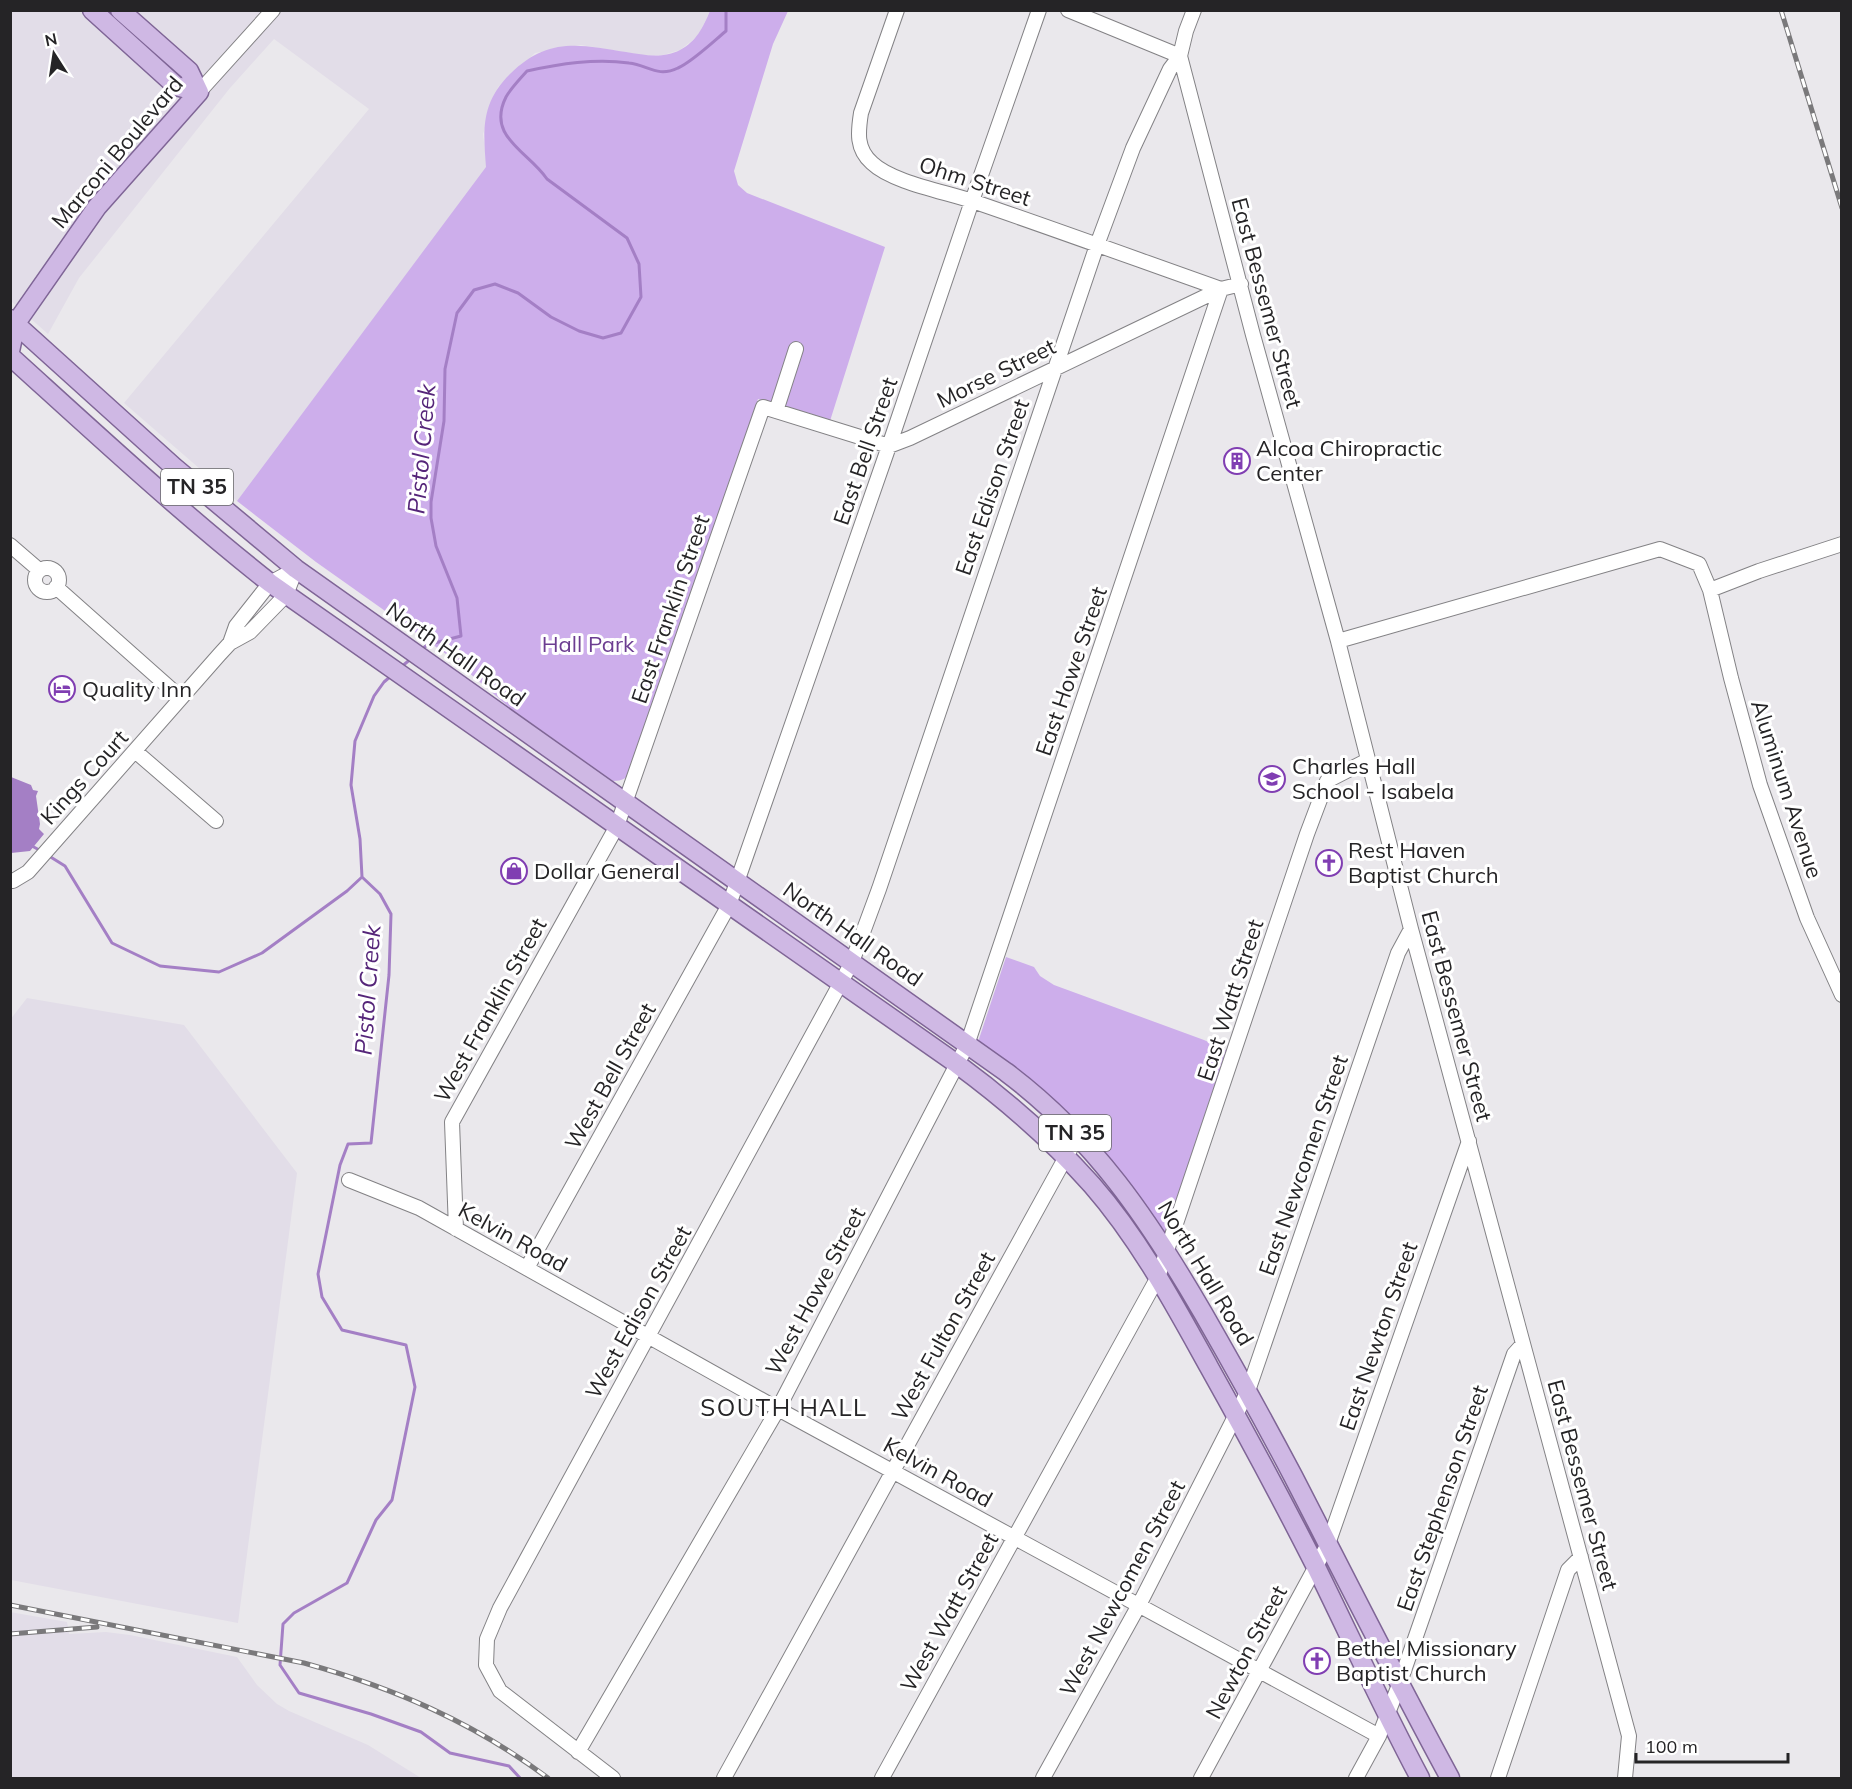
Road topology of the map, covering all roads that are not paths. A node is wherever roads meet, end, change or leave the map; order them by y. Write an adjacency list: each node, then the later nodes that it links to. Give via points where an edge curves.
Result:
1 (92, 10): 9 (main road, via 176,86)
2 (120, 10): 9 (main road, via 189,72)
3 (897, 10): 10 (street, Ohm Street, via 861,113 858,142 868,159 883,172)
4 (1039, 10): 10 (street, East Bell Street)
5 (1068, 10): 8 (street)
6 (1194, 10): 8 (street, East Edison Street)
7 (269, 13): 9 (street, Marconi Boulevard)
8 (1180, 56): 11 (street, East Edison Street, via 1133,148); 12 (street, East Bessemer Street)
9 (199, 92): 14 (main road, Marconi Boulevard, via 97,207)
10 (972, 201): 11 (street, Ohm Street); 20 (street, East Bell Street)
11 (1097, 245): 13 (street, Ohm Street); 18 (street, East Edison Street)
12 (1241, 284): 13 (street, Morse Street); 27 (street, East Bessemer Street)
13 (1221, 289): 18 (street, Morse Street); 42 (street, East Howe Street)
14 (12, 323): 16 (main road, Marconi Boulevard); 23 (main road, North Hall Road / TN 35)
15 (796, 349): 19 (street, East Franklin Street)
16 (10, 351)
17 (10, 356): 24 (main road, North Hall Road / TN 35)
18 (1054, 368): 20 (street, Morse Street); 39 (street, East Edison Street)
19 (769, 409): 20 (street); 32 (street, East Franklin Street)
20 (889, 446): 36 (street, East Bell Street)
21 (1842, 544): 25 (street)
22 (10, 545): 29 (street, via 39,570 34,578 39,589 46,592 56,587)
23 (296, 569): 24 (street, Kings Court); 26 (street, Kings Court); 32 (main road, North Hall Road / TN 35)
24 (270, 583): 26 (main road, North Hall Road / TN 35); 28 (street, Kings Court, via 236,626)
25 (1710, 590): 27 (street, Aluminum Avenue, via 1699,564 1660,549); 41 (street, Aluminum Avenue, via 1760,785 1807,918)
26 (286, 595): 28 (street, Kings Court, via 250,632); 34 (main road, North Hall Road / TN 35)
27 (1338, 641): 31 (street, East Bessemer Street)
28 (230, 643): 29 (street, Kings Court)
29 (182, 698): 30 (street, Kings Court)
30 (135, 751): 33 (street); 35 (street, Kings Court, via 28,872)
31 (1368, 760): 38 (street, East Bessemer Street); 49 (street, East Watt Street, via 1327,781)
32 (625, 802): 34 (street, East Franklin Street); 36 (main road, North Hall Road / TN 35)
33 (216, 821)
34 (617, 826): 37 (main road, North Hall Road / TN 35); 48 (street, West Franklin Street, via 452,1122)
35 (13, 881)
36 (737, 882): 37 (street, East Bell Street); 39 (main road, North Hall Road / TN 35)
37 (729, 905): 40 (main road, North Hall Road / TN 35); 50 (street, West Bell Street)
38 (1411, 929): 45 (street, East Bessemer Street); 54 (street, East Newcomen Street, via 1398,953)
39 (852, 962): 40 (street, East Edison Street); 42 (main road, North Hall Road / TN 35)
40 (841, 983): 43 (main road, North Hall Road / TN 35); 52 (street, West Edison Street)
41 (1842, 995)
42 (967, 1045): 43 (street, East Howe Street); 44 (main road, North Hall Road / TN 35, via 1036,1095)
43 (957, 1064): 46 (main road, North Hall Road / TN 35, via 1024,1116); 55 (street, West Howe Street)
44 (1078, 1135): 46 (street, West Fulton Street); 49 (main road, North Hall Road / TN 35, via 1136,1205)
45 (1469, 1141): 53 (street, East Bessemer Street); 59 (street, East Newton Street)
46 (1065, 1156): 51 (main road, North Hall Road / TN 35, via 1112,1210); 57 (street, West Fulton Street)
47 (349, 1180): 48 (street, Kelvin Road, via 418,1208)
48 (456, 1229): 50 (street, Kelvin Road)
49 (1167, 1251): 51 (street, East Watt Street); 54 (main road, North Hall Road / TN 35)
50 (527, 1268): 52 (street, Kelvin Road)
51 (1158, 1277): 56 (main road, North Hall Road / TN 35); 58 (street, West Watt Street)
52 (648, 1337): 55 (street, Kelvin Road); 67 (street, West Edison Street, via 500,1608 487,1640 486,1665 500,1691)
53 (1523, 1344): 60 (street, East Bessemer Street); 64 (street, East Stephenson Street, via 1514,1354)
54 (1248, 1391): 56 (street, East Newcomen Street); 59 (main road, North Hall Road / TN 35)
55 (778, 1409): 57 (street, Kelvin Road); 67 (street, West Howe Street)
56 (1236, 1415): 61 (main road, North Hall Road / TN 35); 62 (street, West Newcomen Street)
57 (893, 1471): 58 (street, Kelvin Road); 69 (street, West Fulton Street)
58 (1013, 1538): 62 (street, Kelvin Road); 70 (street, West Watt Street)
59 (1328, 1544): 61 (street, Newton Street); 64 (main road, North Hall Road / TN 35)
60 (1581, 1557): 76 (street, via 1568,1570); 77 (street, East Bessemer Street, via 1629,1736)
61 (1315, 1567): 63 (street, Newton Street); 65 (main road, North Hall Road / TN 35)
62 (1139, 1605): 63 (street, Kelvin Road); 71 (street, West Newcomen Street)
63 (1260, 1672): 66 (street, Kelvin Road); 72 (street, Newton Street)
64 (1399, 1685): 65 (street, East Stephenson Street); 75 (main road, North Hall Road / TN 35)
65 (1387, 1716): 66 (street, East Stephenson Street); 74 (main road, North Hall Road / TN 35)
66 (1379, 1736): 73 (street, East Stephenson Street)
67 (578, 1752): 68 (street)
68 (613, 1779)
69 (724, 1779)
70 (882, 1779)
71 (1043, 1779)
72 (1201, 1779)
73 (1356, 1779)
74 (1420, 1779)
75 (1450, 1779)
76 (1498, 1779)
77 (1624, 1779)

